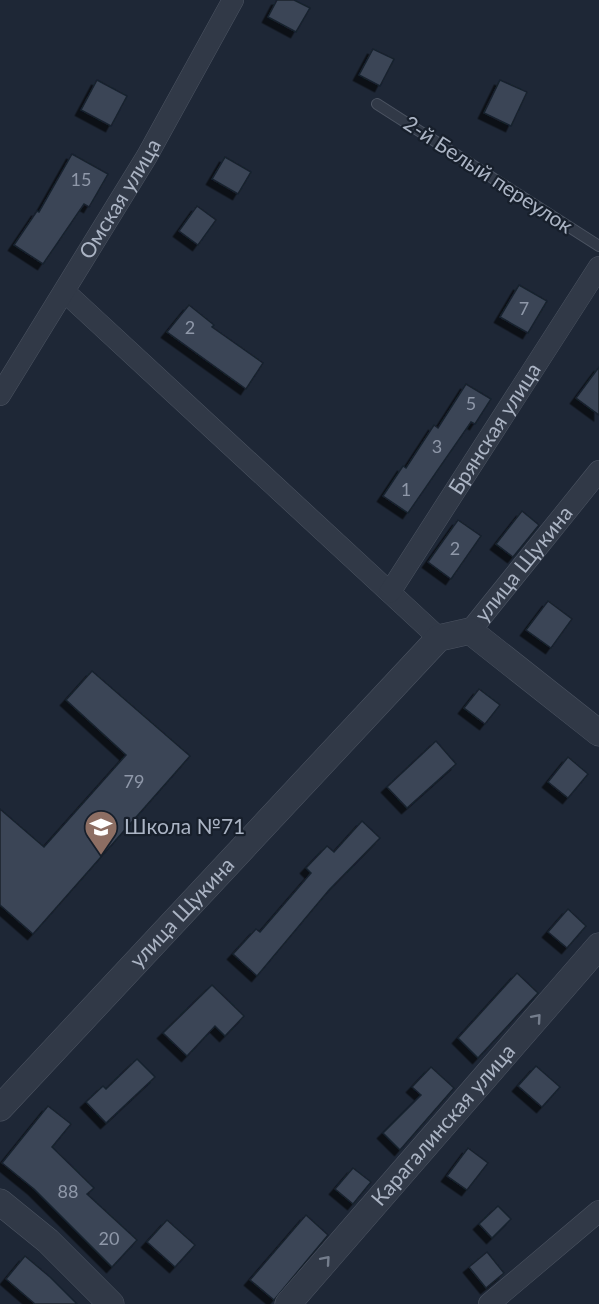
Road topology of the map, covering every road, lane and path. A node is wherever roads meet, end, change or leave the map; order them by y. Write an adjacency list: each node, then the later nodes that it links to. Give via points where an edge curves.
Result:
1 (233, 0): 5 (street, Омская улица, via 147,156)
2 (377, 104): 3 (lane, 2-й Белый переулок)
3 (599, 246)
4 (599, 267): 8 (street, Брянская улица)
5 (65, 292): 6 (street, Омская улица); 8 (street)
6 (0, 395)
7 (599, 471): 9 (street, улица Щукина)
8 (390, 592): 10 (street)
9 (470, 631): 10 (street); 11 (street)
10 (439, 638): 13 (street, улица Щукина)
11 (599, 733)
12 (599, 946): 17 (street, Карагалинская улица, one-way to 12)
13 (0, 1108)
14 (0, 1202): 16 (street, via 48,1241)
15 (599, 1211): 18 (street)
16 (111, 1304)
17 (288, 1304)
18 (489, 1304)

